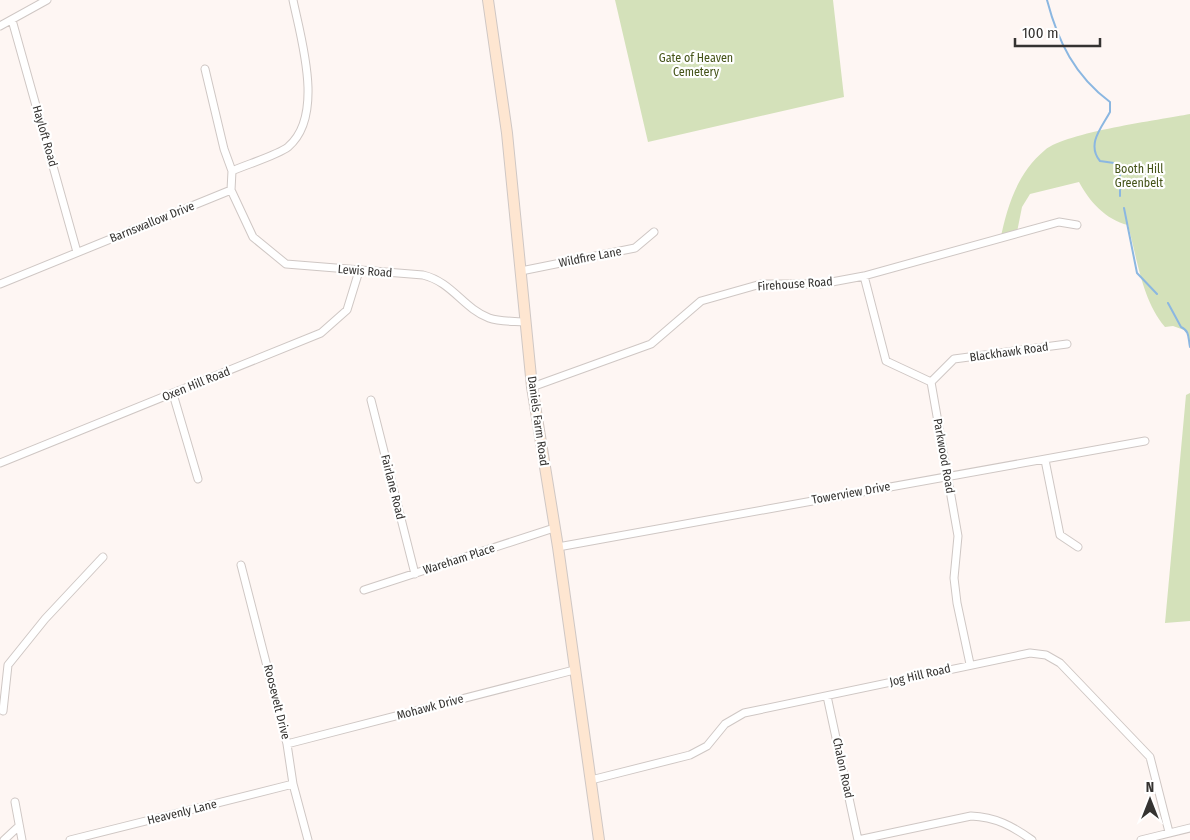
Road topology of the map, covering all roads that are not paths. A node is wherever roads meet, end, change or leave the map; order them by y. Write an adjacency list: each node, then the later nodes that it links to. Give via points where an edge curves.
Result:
1 (46, 0): 4 (street)
2 (293, 0): 7 (street, via 307,70 308,106 299,131 288,147)
3 (488, 0): 12 (main road, Daniels Farm Road, via 507,133)
4 (12, 20): 5 (street); 11 (street, Hayloft Road)
5 (0, 26)
6 (204, 70): 7 (street)
7 (232, 171): 8 (street)
8 (231, 190): 11 (street, Barnswallow Drive); 13 (street, Lewis Road, via 252,237 286,264)
9 (1076, 225): 14 (street, Firehouse Road, via 1058,222)
10 (654, 232): 12 (street, Wildfire Lane, via 635,248)
11 (77, 252): 15 (street, Barnswallow Drive)
12 (521, 271): 16 (main road, Daniels Farm Road)
13 (359, 272): 16 (street, Lewis Road, via 434,278 444,282 478,312 490,318); 20 (street, Oxen Hill Road, via 347,310 322,333)
14 (864, 276): 18 (street, via 886,361); 19 (street, Firehouse Road, via 821,284 761,284 701,301 651,344)
15 (0, 284)
16 (525, 322): 19 (main road, Daniels Farm Road)
17 (1067, 344): 18 (street, Blackhawk Road, via 954,359)
18 (930, 382): 25 (street, Parkwood Road)
19 (532, 387): 27 (main road, Daniels Farm Road)
20 (173, 394): 24 (street, Oxen Hill Road); 26 (street)
21 (371, 400): 32 (street, Fairlane Road)
22 (1145, 441): 23 (street, Towerview Drive)
23 (1045, 460): 25 (street, Towerview Drive); 29 (street, via 1060,535)
24 (0, 462)
25 (948, 476): 28 (street, Towerview Drive); 35 (street, Parkwood Road, via 958,536 954,578)
26 (198, 479)
27 (554, 528): 28 (main road, Daniels Farm Road); 32 (street, Wareham Place)
28 (558, 547): 37 (main road, Daniels Farm Road)
29 (1078, 547)
30 (103, 557): 36 (street, via 45,619)
31 (241, 565): 40 (street, Roosevelt Drive)
32 (415, 574): 33 (street, Wareham Place)
33 (364, 590)
34 (0, 661): 36 (street)
35 (970, 664): 38 (street, Jog Hill Road); 46 (street, Jog Hill Road, via 1030,653 1046,655 1060,663 1150,757)
36 (8, 665): 39 (street)
37 (574, 670): 40 (street, Mohawk Drive); 41 (main road, Daniels Farm Road)
38 (828, 696): 41 (street, Jog Hill Road, via 744,712 725,724 707,746 690,755); 52 (street, Chalon Road)
39 (3, 711)
40 (287, 744): 42 (street, Roosevelt Drive)
41 (591, 780): 51 (main road, Daniels Farm Road)
42 (293, 784): 49 (street, Heavenly Lane); 50 (street, Roosevelt Drive)
43 (15, 802): 44 (street)
44 (19, 826): 47 (street); 48 (street)
45 (1190, 828): 46 (street)
46 (1169, 832): 54 (street)
47 (4, 840)
48 (22, 840)
49 (70, 840)
50 (308, 840)
51 (599, 840)
52 (858, 840): 53 (street, via 971,816 989,817 1007,824)
53 (1032, 840)
54 (1141, 840)

